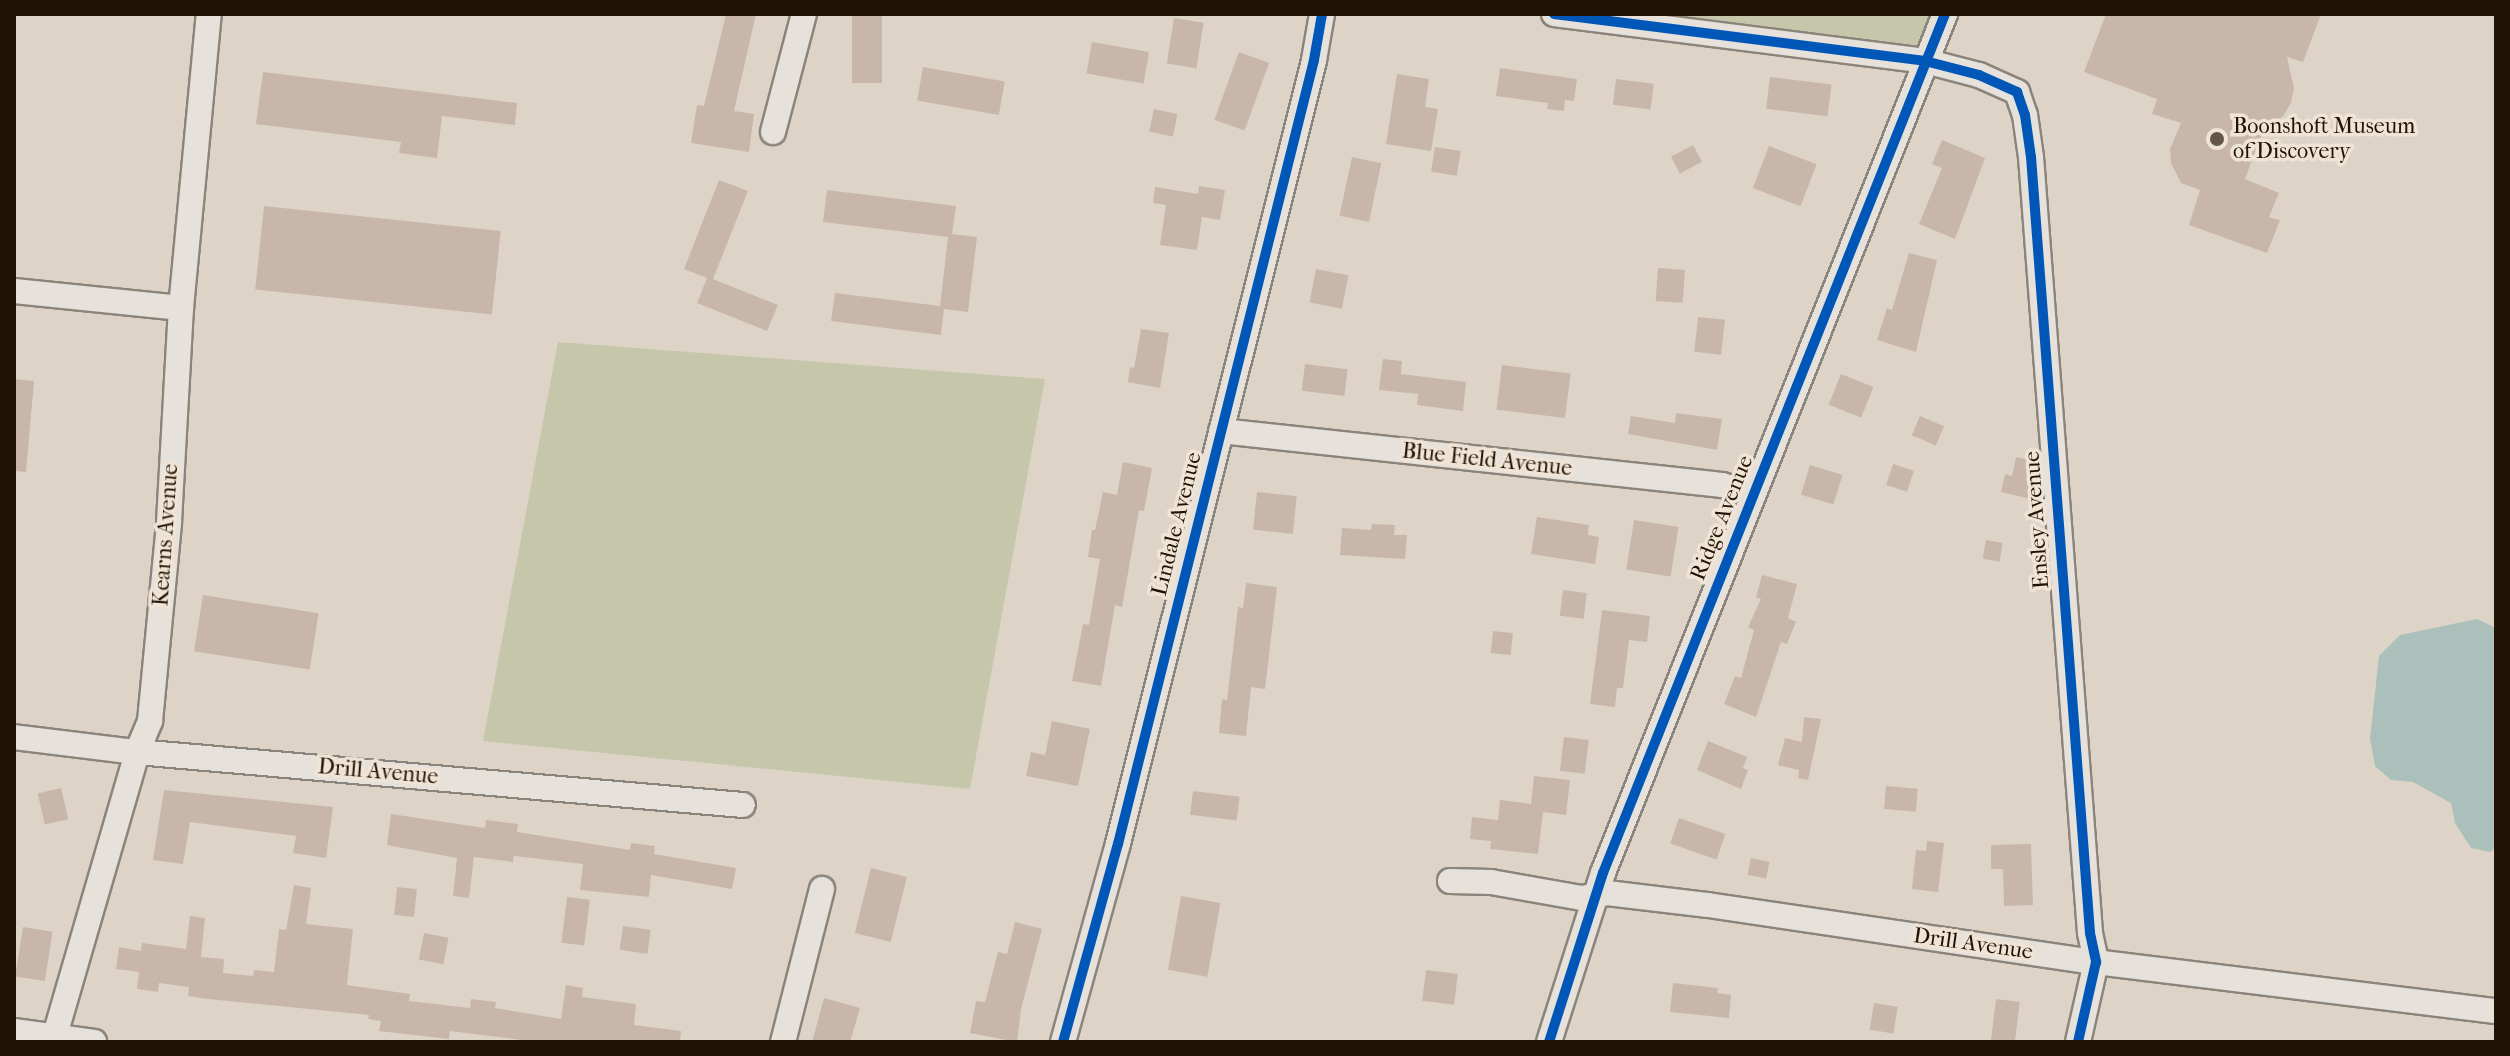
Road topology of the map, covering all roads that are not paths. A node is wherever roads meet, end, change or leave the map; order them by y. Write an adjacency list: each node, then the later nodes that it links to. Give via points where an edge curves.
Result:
1 (209, 14): 9 (street, Kearns Avenue)
2 (804, 14): 7 (street)
3 (1322, 14): 10 (street, Lindale Avenue)
4 (1554, 14): 6 (street)
5 (1945, 14): 6 (street, Ridge Avenue)
6 (1925, 61): 11 (street, Ridge Avenue); 18 (street, Ensley Avenue, via 2017,92 2025,115)
7 (773, 132)
8 (14, 291): 9 (street)
9 (181, 308): 13 (street, Kearns Avenue, via 169,522 150,721)
10 (1221, 431): 11 (street, Blue Field Avenue, via 1722,485); 24 (street, Lindale Avenue)
11 (1753, 494): 17 (street, Ridge Avenue)
12 (14, 737): 13 (street, Drill Avenue)
13 (137, 752): 14 (street, Drill Avenue); 21 (street, Kearns Avenue)
14 (743, 805)
15 (1450, 881): 17 (street, Drill Avenue, via 1491,882 1582,898)
16 (822, 889): 23 (street)
17 (1596, 895): 18 (street, Drill Avenue, via 1708,905); 25 (street, Ridge Avenue)
18 (2096, 962): 19 (street, Drill Avenue); 26 (street, Ensley Avenue)
19 (2496, 1011)
20 (14, 1031): 21 (street)
21 (53, 1039): 22 (street)
22 (94, 1042)
23 (783, 1042)
24 (1063, 1042)
25 (1549, 1042)
26 (2078, 1042)

